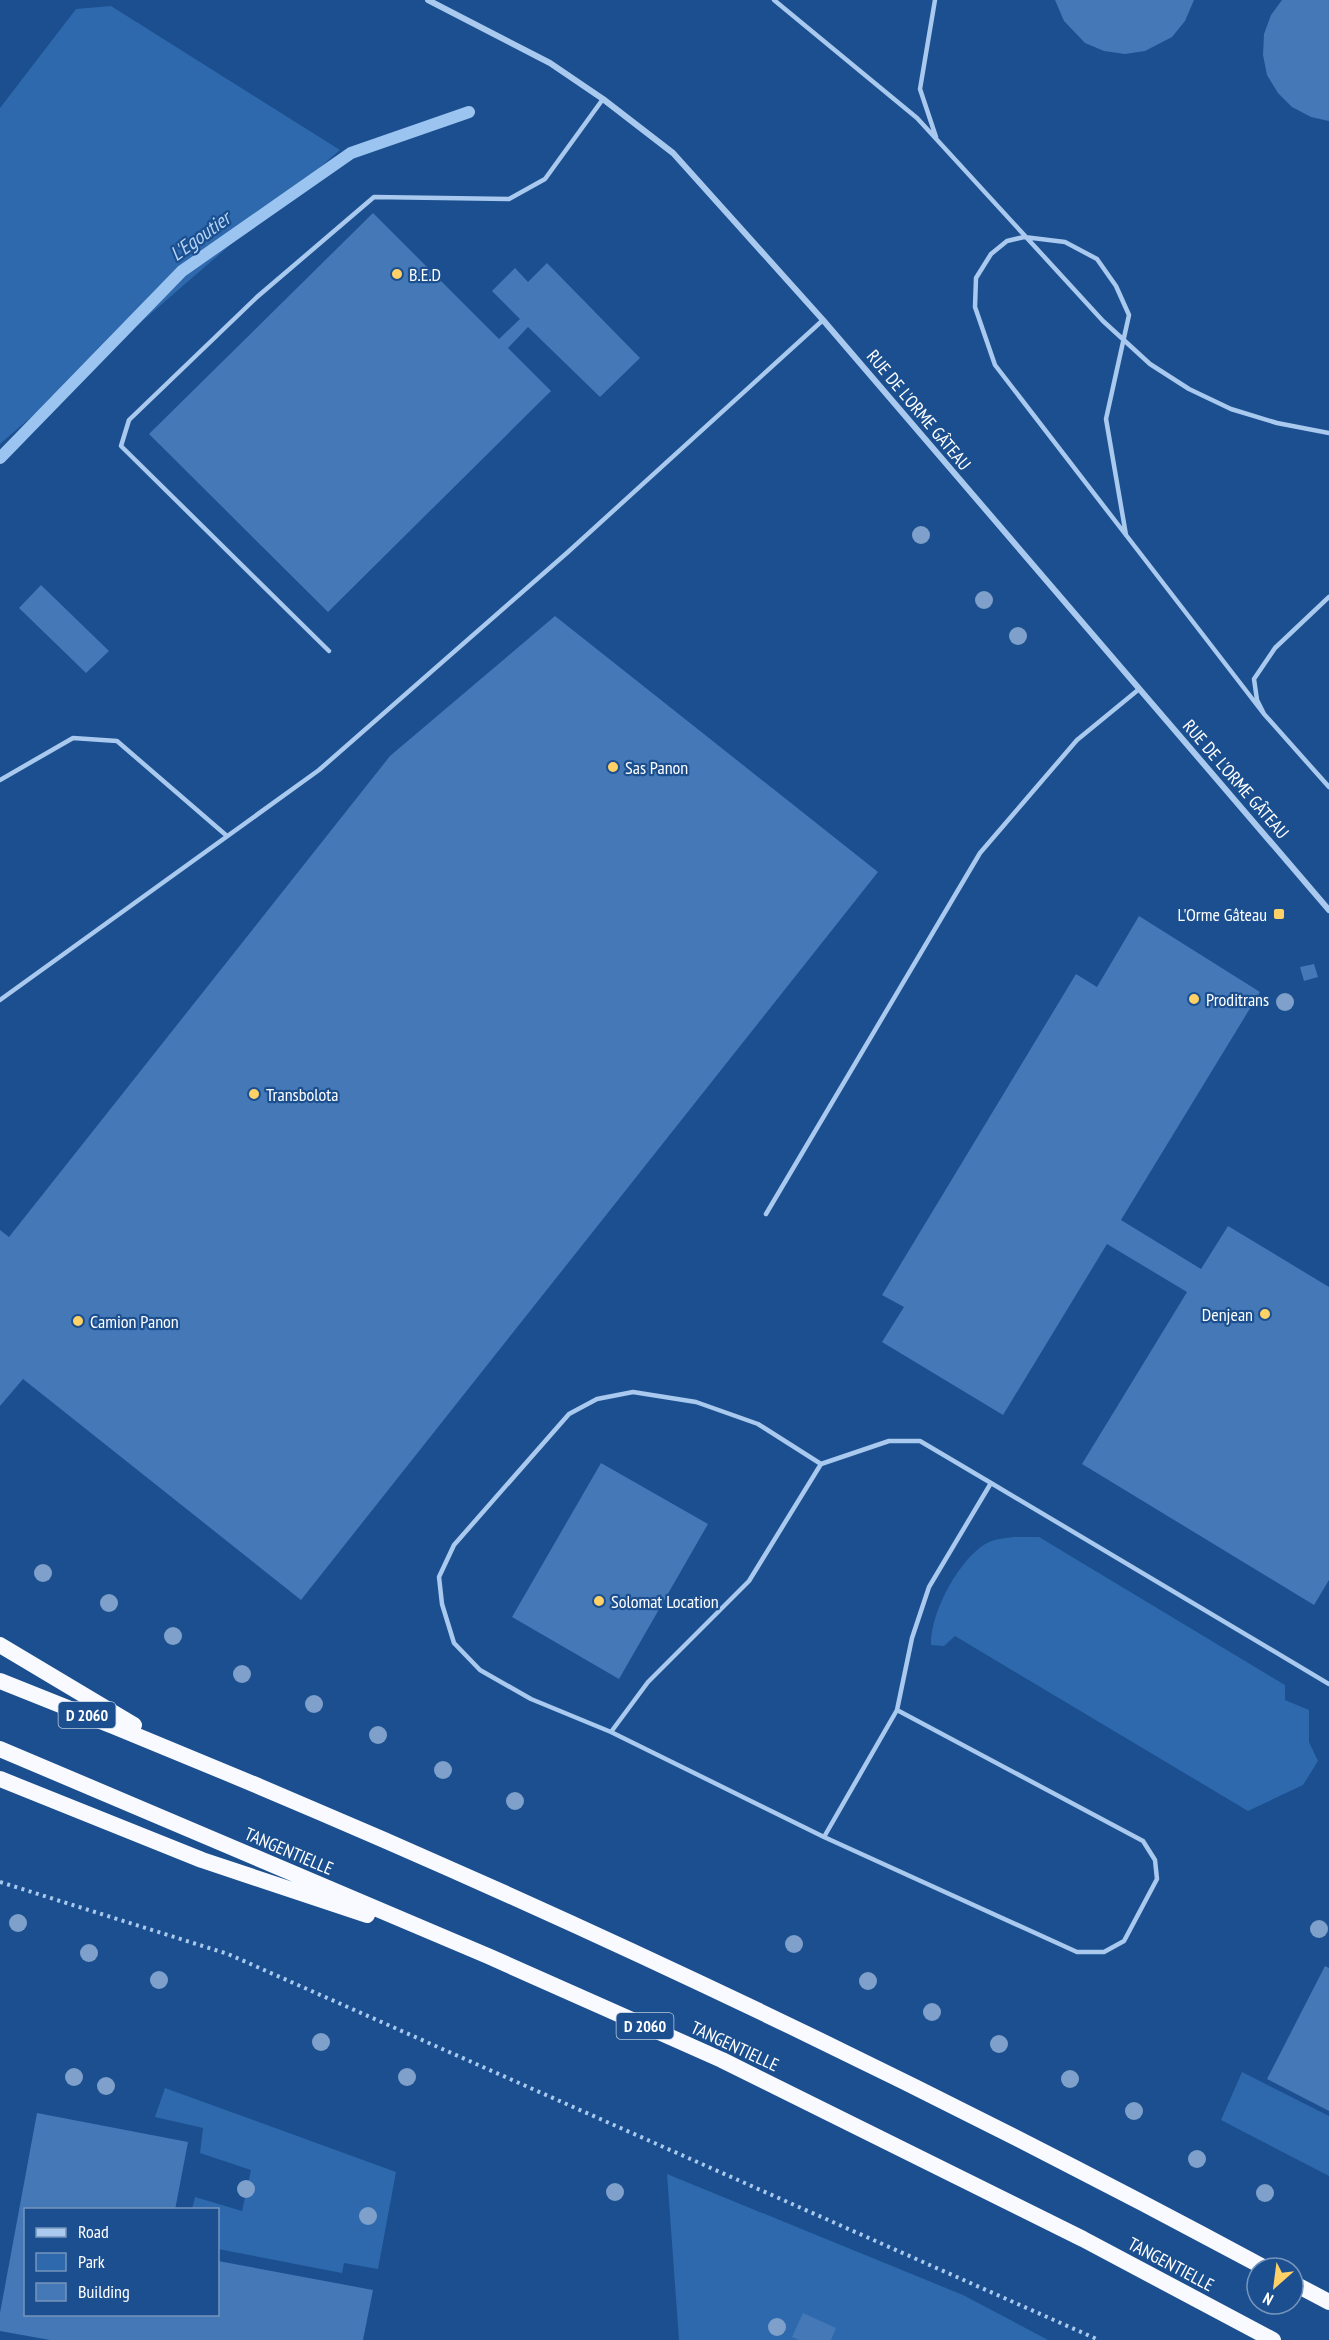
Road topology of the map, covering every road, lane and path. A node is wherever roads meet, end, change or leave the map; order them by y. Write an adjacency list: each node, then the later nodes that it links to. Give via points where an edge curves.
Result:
1 (428, 0): 4 (street, RUE DE L'ORME GÂTEAU, via 550,63)
2 (774, 0): 5 (lane, via 917,118)
3 (935, 0): 5 (lane, via 920,89 924,110)
4 (603, 99): 7 (street, RUE DE L'ORME GÂTEAU, via 673,153); 12 (lane, via 545,179 509,199 374,198 257,297 129,420 121,446)
5 (938, 141): 6 (lane)
6 (1024, 237): 8 (lane); 8 (lane, via 1065,243 1097,259 1116,286 1129,315); 10 (lane, via 1007,241 991,254 976,278 975,307 995,365)
7 (823, 320): 13 (street, RUE DE L'ORME GÂTEAU); 17 (lane, via 319,770)
8 (1123, 340): 9 (lane, via 1179,383 1231,410); 10 (lane, via 1106,419)
9 (1329, 432)
10 (1126, 535): 14 (lane)
11 (1329, 597): 14 (lane, via 1275,648 1254,679)
12 (329, 651)
13 (1138, 690): 18 (street, RUE DE L'ORME GÂTEAU); 20 (lane, via 1077,740 980,853)
14 (1264, 714): 16 (lane)
15 (0, 780): 17 (lane, via 73,738 117,741)
16 (1329, 787)
17 (227, 836): 19 (lane)
18 (1329, 910)
19 (0, 1000)
20 (766, 1214)
21 (821, 1464): 22 (lane, via 889,1441 920,1441); 27 (lane, via 749,1581 648,1682); 27 (lane, via 758,1424 696,1402 633,1392 597,1399 569,1414 454,1545 439,1577 442,1604 454,1643 480,1670 531,1699)
22 (991, 1483): 25 (lane); 26 (lane, via 928,1587 912,1638)
23 (0, 1645): 29 (highway)
24 (0, 1681): 29 (highway, D 2060)
25 (1329, 1683)
26 (897, 1710): 31 (lane); 31 (lane, via 1143,1841 1155,1860 1157,1879 1124,1941 1104,1952 1077,1952)
27 (610, 1732): 31 (lane)
28 (0, 1749): 33 (highway, TANGENTIELLE / D 2060)
29 (173, 1749): 34 (highway, D 2060, via 793,2026 1080,2169)
30 (0, 1779): 33 (highway, via 202,1860)
31 (824, 1838)
32 (0, 1882): 37 (path, via 228,1953)
33 (488, 1956): 38 (highway, TANGENTIELLE / D 2060, via 722,2060 1083,2239)
34 (1245, 2257)
35 (1305, 2289): 36 (highway)
36 (1329, 2302)
37 (1098, 2340)
38 (1273, 2340)

